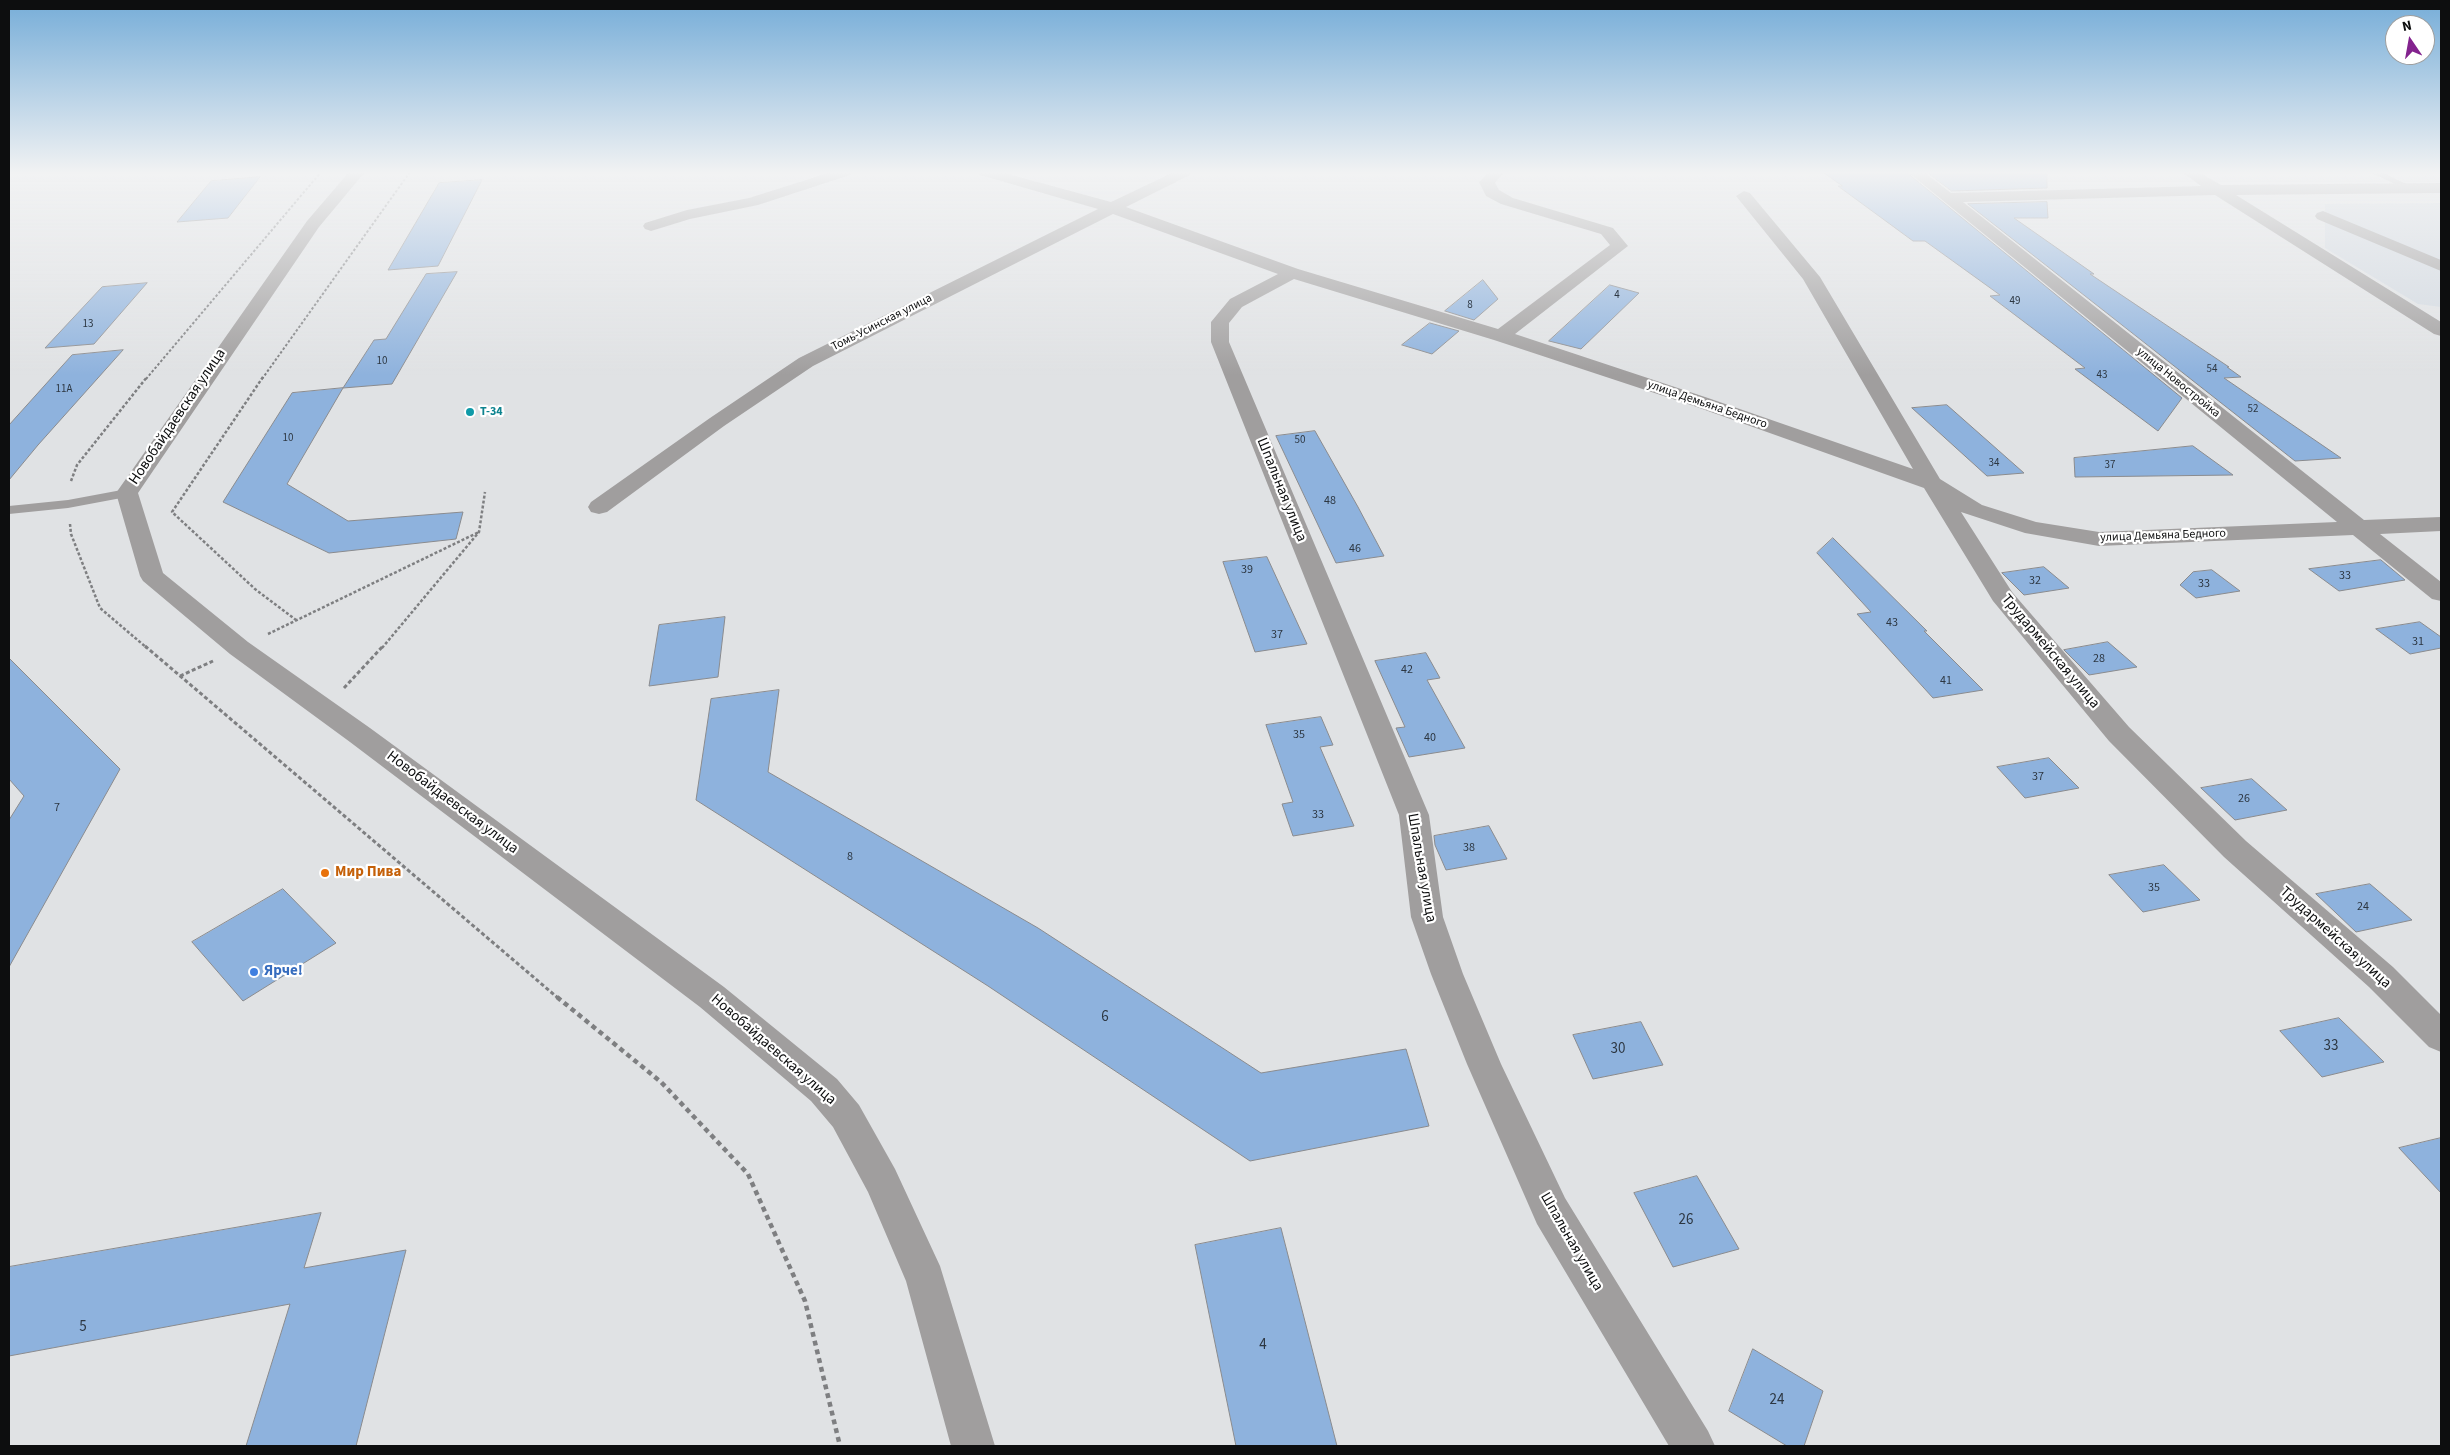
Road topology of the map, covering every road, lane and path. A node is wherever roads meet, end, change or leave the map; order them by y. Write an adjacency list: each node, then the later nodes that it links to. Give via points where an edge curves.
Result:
1 (301, 240): 17 (street, Новобайдаевская улица)
2 (361, 240): 24 (path, via 172,512 255,589)
3 (1047, 240): 18 (street, Томь-Усинская улица, via 806,362)
4 (1199, 240): 12 (street, улица Демьяна Бедного)
5 (1615, 240): 14 (street, via 1620,246)
6 (1781, 240): 15 (street, Трудармейская улица, via 1812,277)
7 (2000, 240): 21 (street, улица Новостройка)
8 (2300, 240): 10 (street)
9 (2379, 240): 11 (street)
10 (2303, 242): 13 (street)
11 (2441, 266)
12 (1292, 273): 14 (street, улица Демьяна Бедного); 30 (street, Шпальная улица, via 1236,303 1220,322 1220,342 1414,815 1427,917 1484,1064 1551,1211)
13 (2441, 330)
14 (1501, 336): 15 (street, улица Демьяна Бедного)
15 (1932, 483): 21 (street, улица Демьяна Бедного, via 1974,510 2033,528 2099,539); 28 (street, Трудармейская улица, via 2002,596 2119,734 2235,849 2381,977)
16 (484, 492): 22 (path)
17 (127, 493): 19 (lane); 25 (street, Новобайдаевская улица, via 152,576)
18 (598, 507)
19 (9, 510)
20 (2441, 524): 21 (street, улица Демьяна Бедного)
21 (2360, 529): 23 (street, улица Новостройка)
22 (479, 532): 24 (path); 27 (path, via 393,636)
23 (2441, 594)
24 (296, 620): 25 (path)
25 (239, 648): 26 (path); 27 (street, Новобайдаевская улица)
26 (180, 676)
27 (325, 709): 29 (street, Новобайдаевская улица, via 712,997 824,1090 846,1116 877,1173 926,1280)
28 (2441, 1037)
29 (973, 1446)
30 (1693, 1446)

